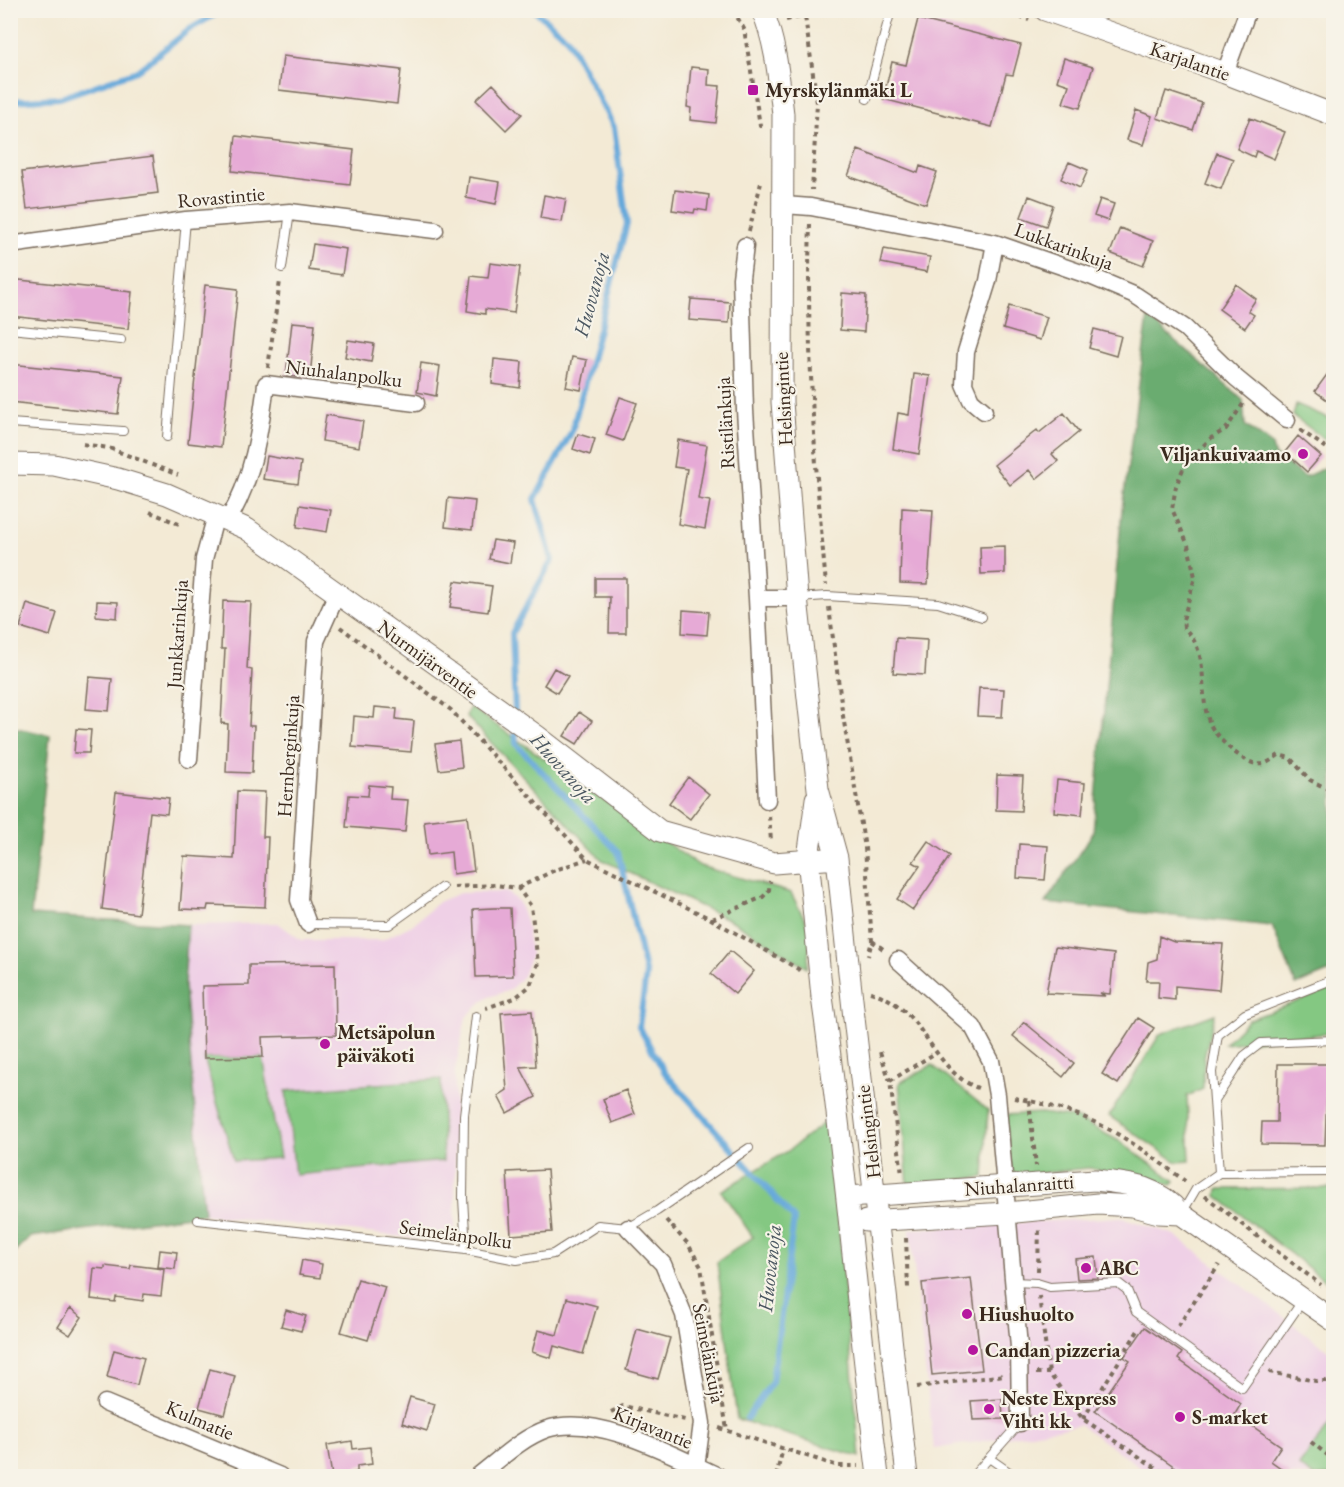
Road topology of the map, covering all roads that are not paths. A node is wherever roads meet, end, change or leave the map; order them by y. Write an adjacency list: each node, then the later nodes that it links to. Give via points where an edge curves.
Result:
1 (762, 10): 8 (street, Helsingintie, via 768,23 783,114)
2 (891, 10): 6 (lane)
3 (1045, 10): 5 (street, Karjalantie)
4 (1248, 10): 5 (street)
5 (1225, 73): 7 (street, Karjalantie)
6 (867, 99)
7 (1334, 115)
8 (783, 205): 12 (street, Lukkarinkuja); 28 (street, Helsingintie, via 782,402)
9 (291, 212): 10 (street, Rovastintie); 11 (street, Rovastintie); 15 (lane)
10 (186, 220): 13 (street, Rovastintie); 23 (lane)
11 (435, 230)
12 (995, 243): 19 (street, via 988,281 966,352 964,384 971,400); 20 (street, Lukkarinkuja, via 1135,295 1185,328)
13 (10, 245)
14 (744, 246): 27 (street, Ristilänkuja, via 741,278 745,410)
15 (282, 268)
16 (10, 329): 17 (lane)
17 (121, 340)
18 (416, 403): 25 (street, Niuhalanpolku, via 266,384 249,477 239,502)
19 (984, 411)
20 (1287, 420)
21 (10, 423): 22 (lane)
22 (123, 431)
23 (167, 437)
24 (10, 464): 25 (street, Nurmijärventie, via 54,465 118,479 167,494)
25 (222, 518): 26 (street, Nurmijärventie, via 247,529); 30 (street, Junkkarinkuja, via 204,558)
26 (337, 594): 33 (street, Nurmijärventie, via 537,736 660,831 774,863); 36 (street, Hernberginkuja, via 316,640 299,900)
27 (757, 598): 28 (street); 32 (street, Ristilänkuja)
28 (797, 598): 29 (lane, via 827,596 938,603); 31 (street, Helsingintie)
29 (982, 616)
30 (189, 759)
31 (818, 789): 33 (street, Helsingintie); 34 (street, Helsingintie)
32 (767, 800)
33 (808, 858): 34 (street, Nurmijärventie); 47 (street, Helsingintie, bridge, via 813,965 822,997)
34 (837, 858): 46 (street, Helsingintie, bridge, via 857,963 854,1018)
35 (442, 887): 36 (lane, via 389,925)
36 (308, 924)
37 (898, 960): 45 (street, via 973,1027 991,1061 998,1095)
38 (1334, 979): 41 (lane, via 1245,1014 1218,1035 1212,1072)
39 (476, 1016): 54 (lane, via 464,1115)
40 (1334, 1040): 41 (lane, via 1261,1043 1244,1056)
41 (1215, 1100): 44 (lane)
42 (749, 1148): 53 (lane)
43 (1334, 1172): 44 (lane)
44 (1219, 1173): 49 (lane, via 1196,1189)
45 (1005, 1187): 46 (street, Niuhalanraitti); 48 (street); 49 (street, Niuhalanraitti, via 1095,1180 1136,1184 1167,1197)
46 (876, 1194): 47 (street, Niuhalanraitti); 52 (street, Helsingintie)
47 (848, 1197): 51 (street, Helsingintie)
48 (1007, 1213): 49 (street, Niuhalanraitti, via 1098,1204); 52 (street, Niuhalanraitti); 55 (street)
49 (1181, 1214): 56 (street, Niuhalanraitti)
50 (198, 1220): 54 (lane, Seimelänpolku)
51 (850, 1220): 52 (street, Niuhalanraitti); 65 (street, Helsingintie)
52 (879, 1221): 66 (street, Helsingintie)
53 (628, 1228): 54 (lane, Seimelänpolku, via 598,1225 553,1254 517,1260); 61 (street, Seimelänkuja, via 663,1264 684,1315 702,1423)
54 (466, 1250)
55 (1013, 1282): 56 (lane, via 1050,1287 1118,1283 1127,1290 1136,1312 1242,1388); 59 (street, via 1021,1373)
56 (1303, 1300): 57 (street, Niuhalanraitti)
57 (1334, 1321)
58 (105, 1403): 62 (street, Kulmatie)
59 (1020, 1423): 60 (lane)
60 (989, 1458): 67 (lane); 68 (lane)
61 (696, 1467): 63 (street, Kirjavantie, via 605,1428 577,1424 547,1429 519,1444); 64 (street, Kirjavantie)
62 (280, 1476)
63 (478, 1476)
64 (718, 1476)
65 (878, 1476)
66 (907, 1476)
67 (973, 1476)
68 (1015, 1476)

